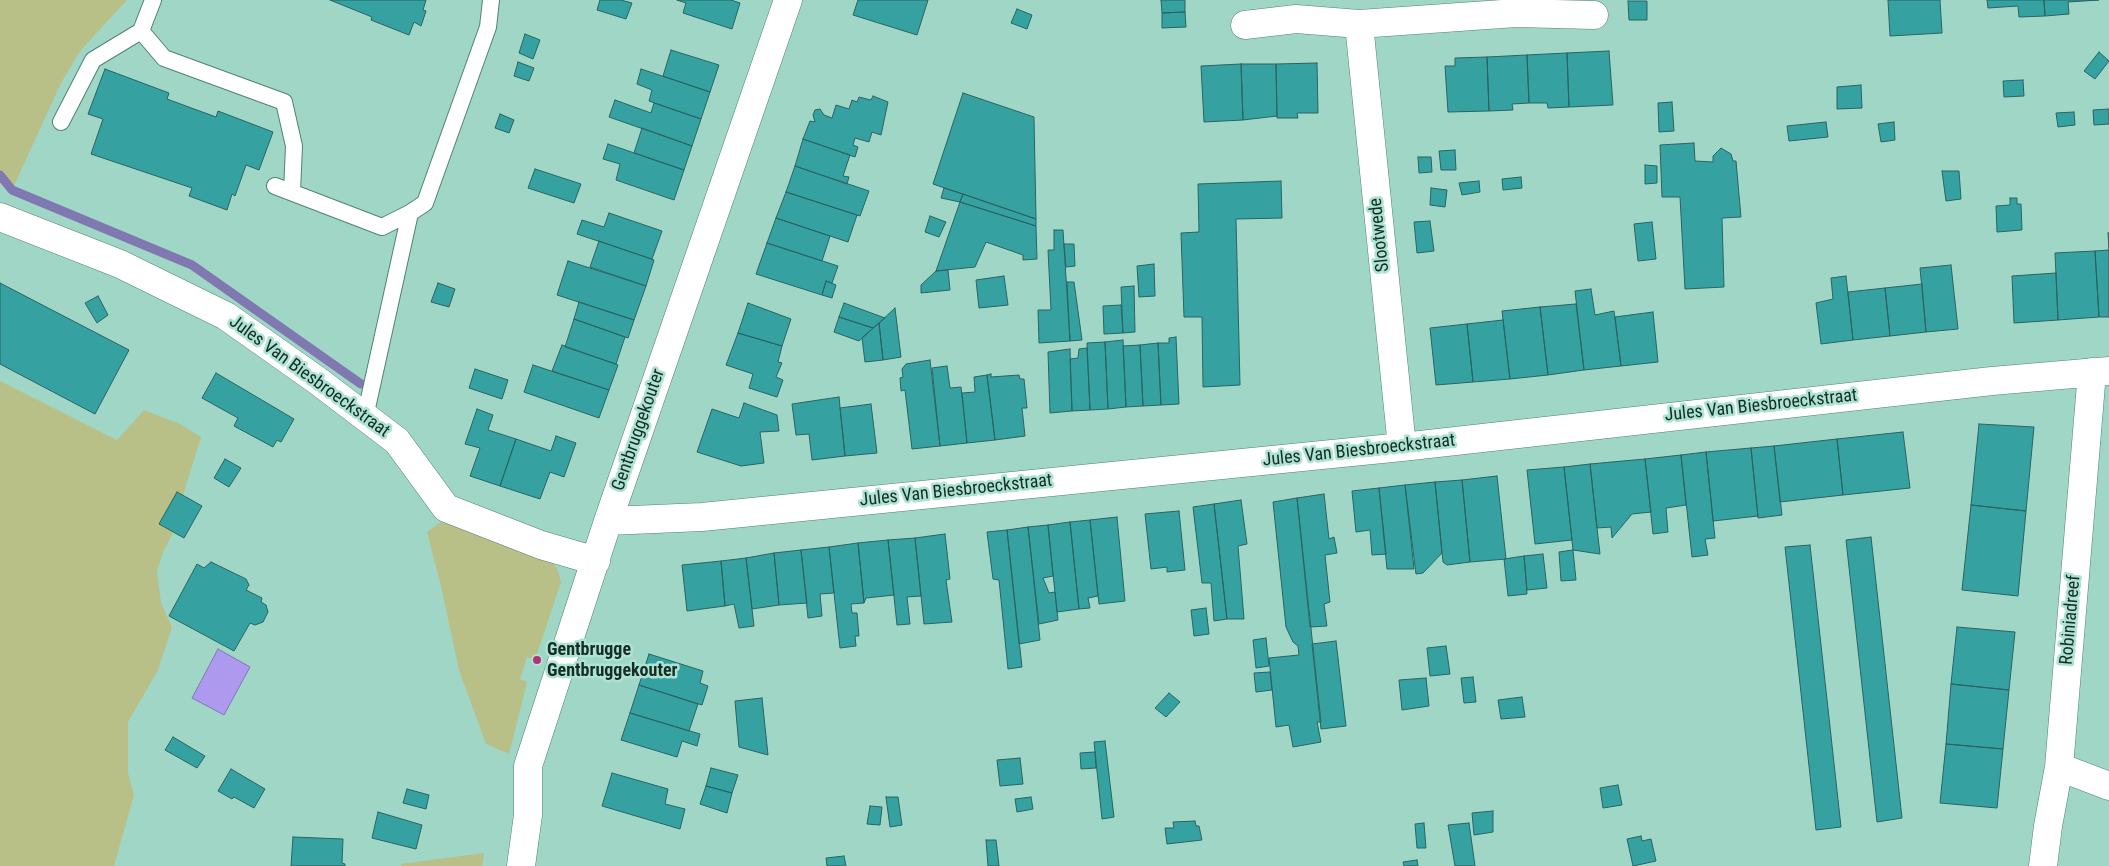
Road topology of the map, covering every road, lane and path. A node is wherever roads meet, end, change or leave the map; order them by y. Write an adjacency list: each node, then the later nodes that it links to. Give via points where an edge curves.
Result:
1 (153, 0): 9 (lane)
2 (491, 0): 13 (lane, via 488,27 425,202)
3 (788, 0): 18 (street, Gentbruggekouter)
4 (1516, 7): 6 (street); 7 (street)
5 (1294, 9): 7 (street); 8 (street)
6 (1594, 15)
7 (1359, 24): 17 (street, Slootwede)
8 (1245, 26)
9 (140, 31): 10 (lane, via 93,60); 12 (lane, via 164,58 284,102 294,146)
10 (61, 122)
11 (275, 186): 12 (lane)
12 (292, 192): 13 (lane, via 382,228)
13 (410, 214): 16 (lane)
14 (0, 218): 16 (street, Jules Van Biesbroeckstraat, via 120,264 226,316)
15 (2100, 372): 17 (street, Jules Van Biesbroeckstraat, via 1992,381); 20 (street, Robiniadreef)
16 (365, 417): 19 (street, Jules Van Biesbroeckstraat, via 397,441 446,508 541,545)
17 (1402, 447): 18 (street, Jules Van Biesbroeckstraat, via 702,516)
18 (608, 521): 19 (street, Gentbruggekouter)
19 (596, 562): 22 (street, Gentbruggekouter, via 528,766 528,814)
20 (2059, 767): 21 (street); 23 (street, Robiniadreef)
21 (2109, 786)
22 (521, 866)
23 (2043, 866)

